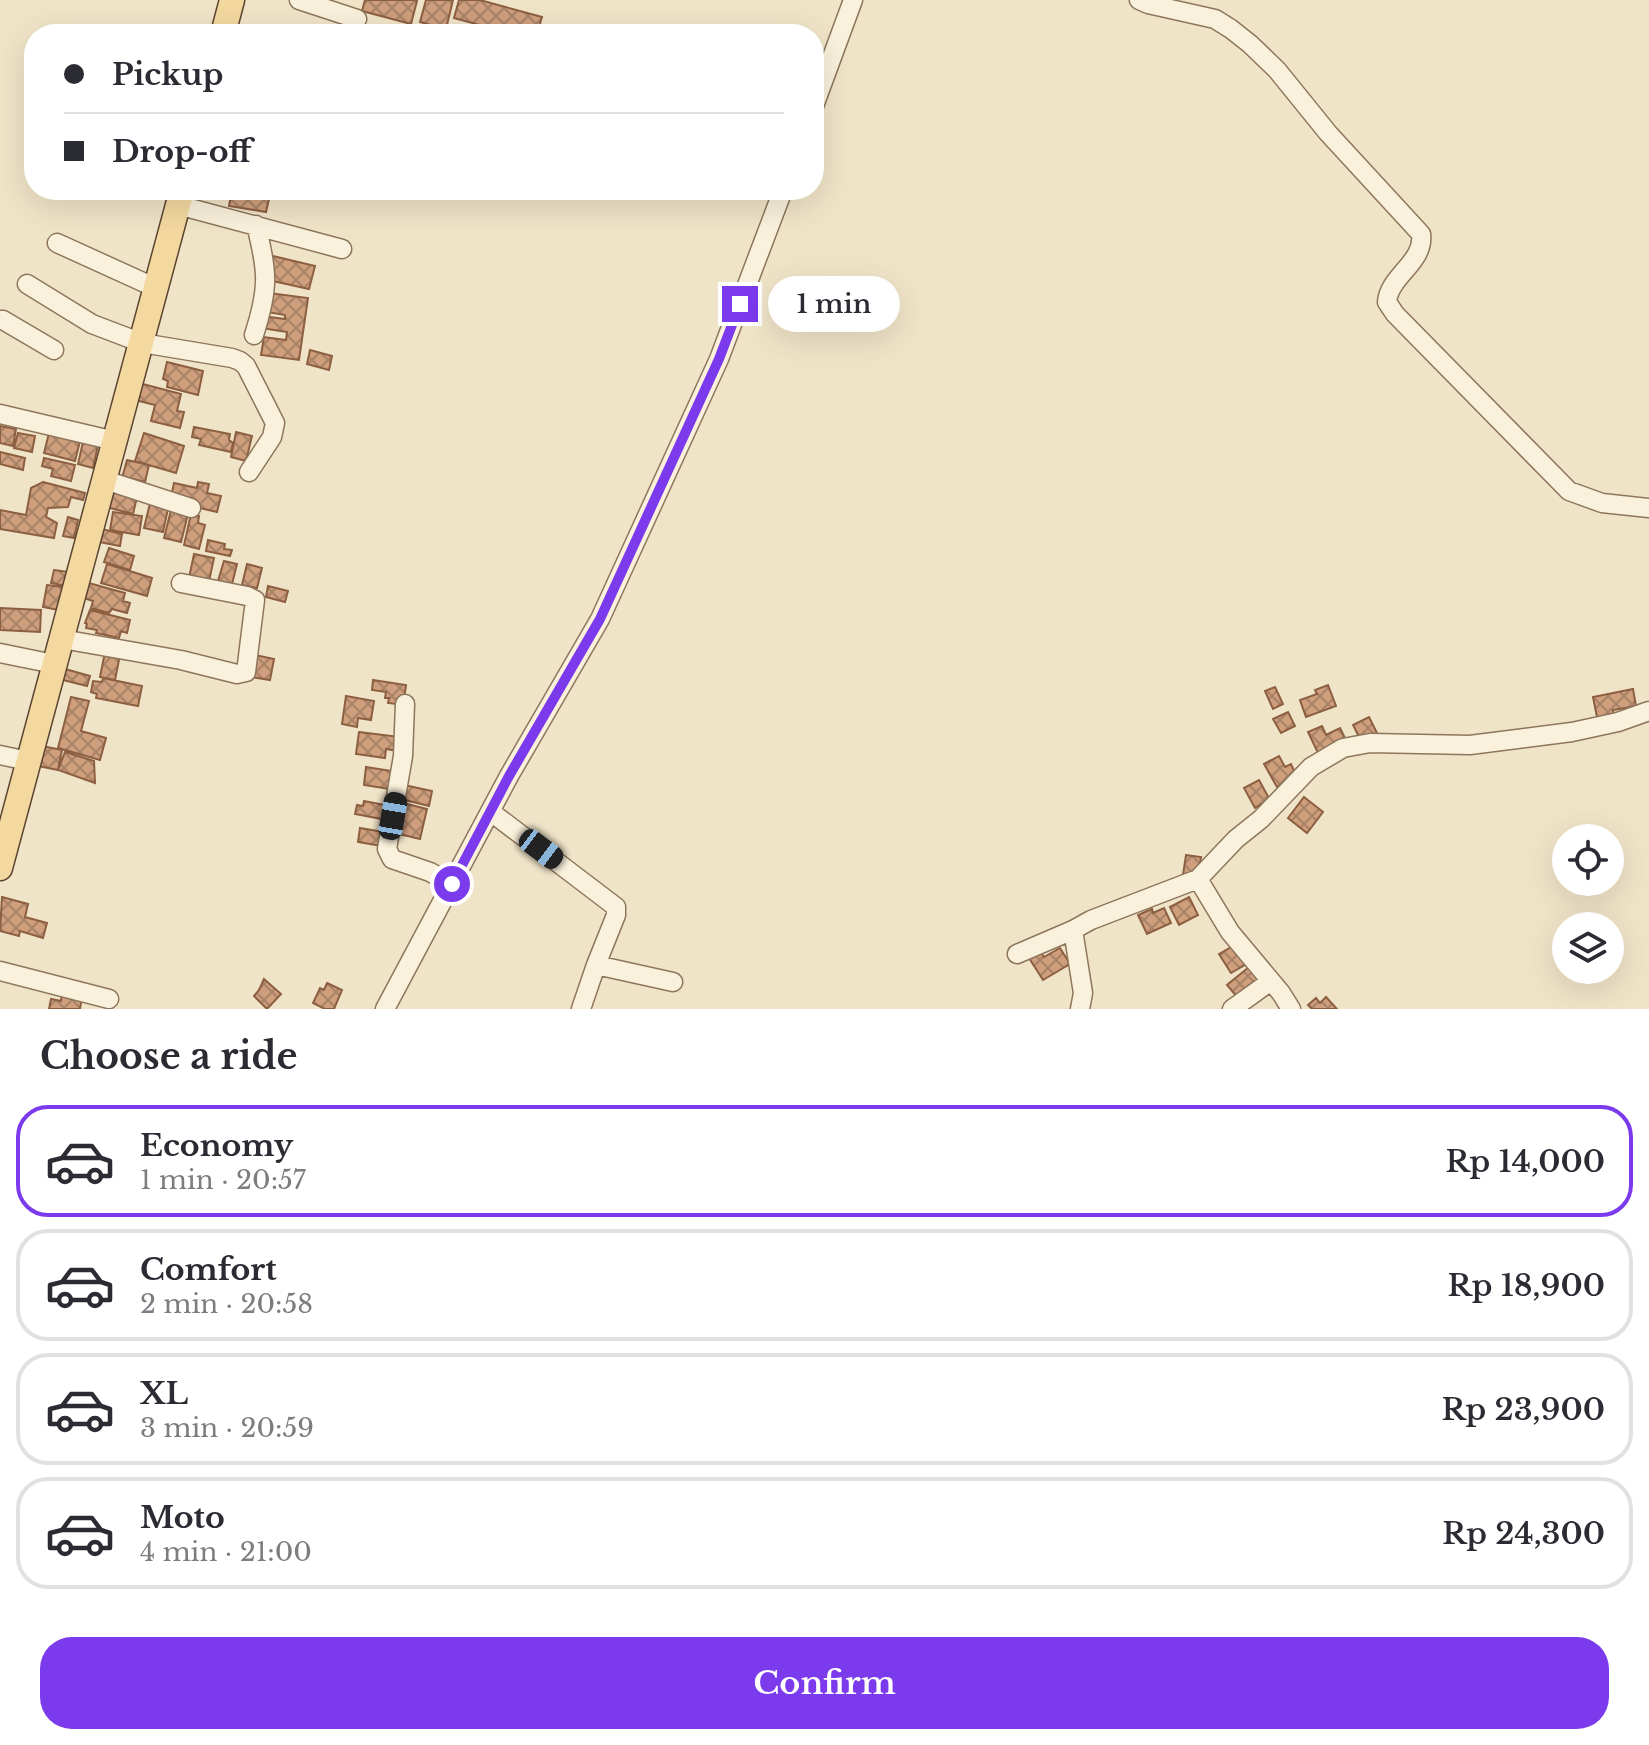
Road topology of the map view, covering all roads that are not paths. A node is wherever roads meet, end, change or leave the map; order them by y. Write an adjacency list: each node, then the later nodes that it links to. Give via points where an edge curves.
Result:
1 (232, 0): 6 (main road)
2 (299, 0): 5 (street)
3 (853, 0): 7 (street)
4 (1139, 0): 25 (street, via 1215,19 1277,70 1421,234 1418,254 1389,291 1387,302 1395,314 1569,491 1602,503)
5 (357, 19)
6 (226, 24)
7 (824, 79)
8 (179, 200): 15 (main road)
9 (188, 200): 11 (street)
10 (779, 200): 34 (street, via 719,359 600,619)
11 (256, 225): 13 (street); 17 (street, via 266,288)
12 (57, 243): 15 (street)
13 (342, 249)
14 (27, 284): 18 (street, via 92,324)
15 (156, 288): 18 (main road)
16 (0, 320): 19 (street)
17 (254, 335)
18 (142, 343): 21 (main road); 22 (street, via 232,358 246,366 275,423)
19 (54, 350)
20 (0, 414): 21 (street)
21 (115, 441): 23 (main road)
22 (249, 472)
23 (105, 480): 24 (street); 27 (main road)
24 (191, 508)
25 (1649, 508)
26 (181, 583): 27 (street, via 255,600 246,672)
27 (62, 639): 29 (main road)
28 (0, 653): 29 (street)
29 (54, 664): 33 (main road)
30 (405, 704): 37 (street, via 388,853 397,862)
31 (1649, 711): 36 (street, via 1572,732 1470,745 1370,743 1343,748 1311,767)
32 (0, 755): 33 (street)
33 (28, 761): 35 (main road)
34 (491, 812): 37 (street); 40 (street, via 615,905)
35 (0, 865)
36 (1198, 879): 38 (street); 42 (street, via 1230,932)
37 (452, 884): 45 (street)
38 (1073, 930): 39 (street); 47 (street, via 1083,993)
39 (1017, 954)
40 (596, 965): 43 (street); 46 (street)
41 (0, 971): 44 (street)
42 (1271, 981): 48 (street); 49 (street)
43 (673, 982)
44 (109, 999)
45 (385, 1009)
46 (581, 1009)
47 (1080, 1009)
48 (1232, 1009)
49 (1291, 1009)

